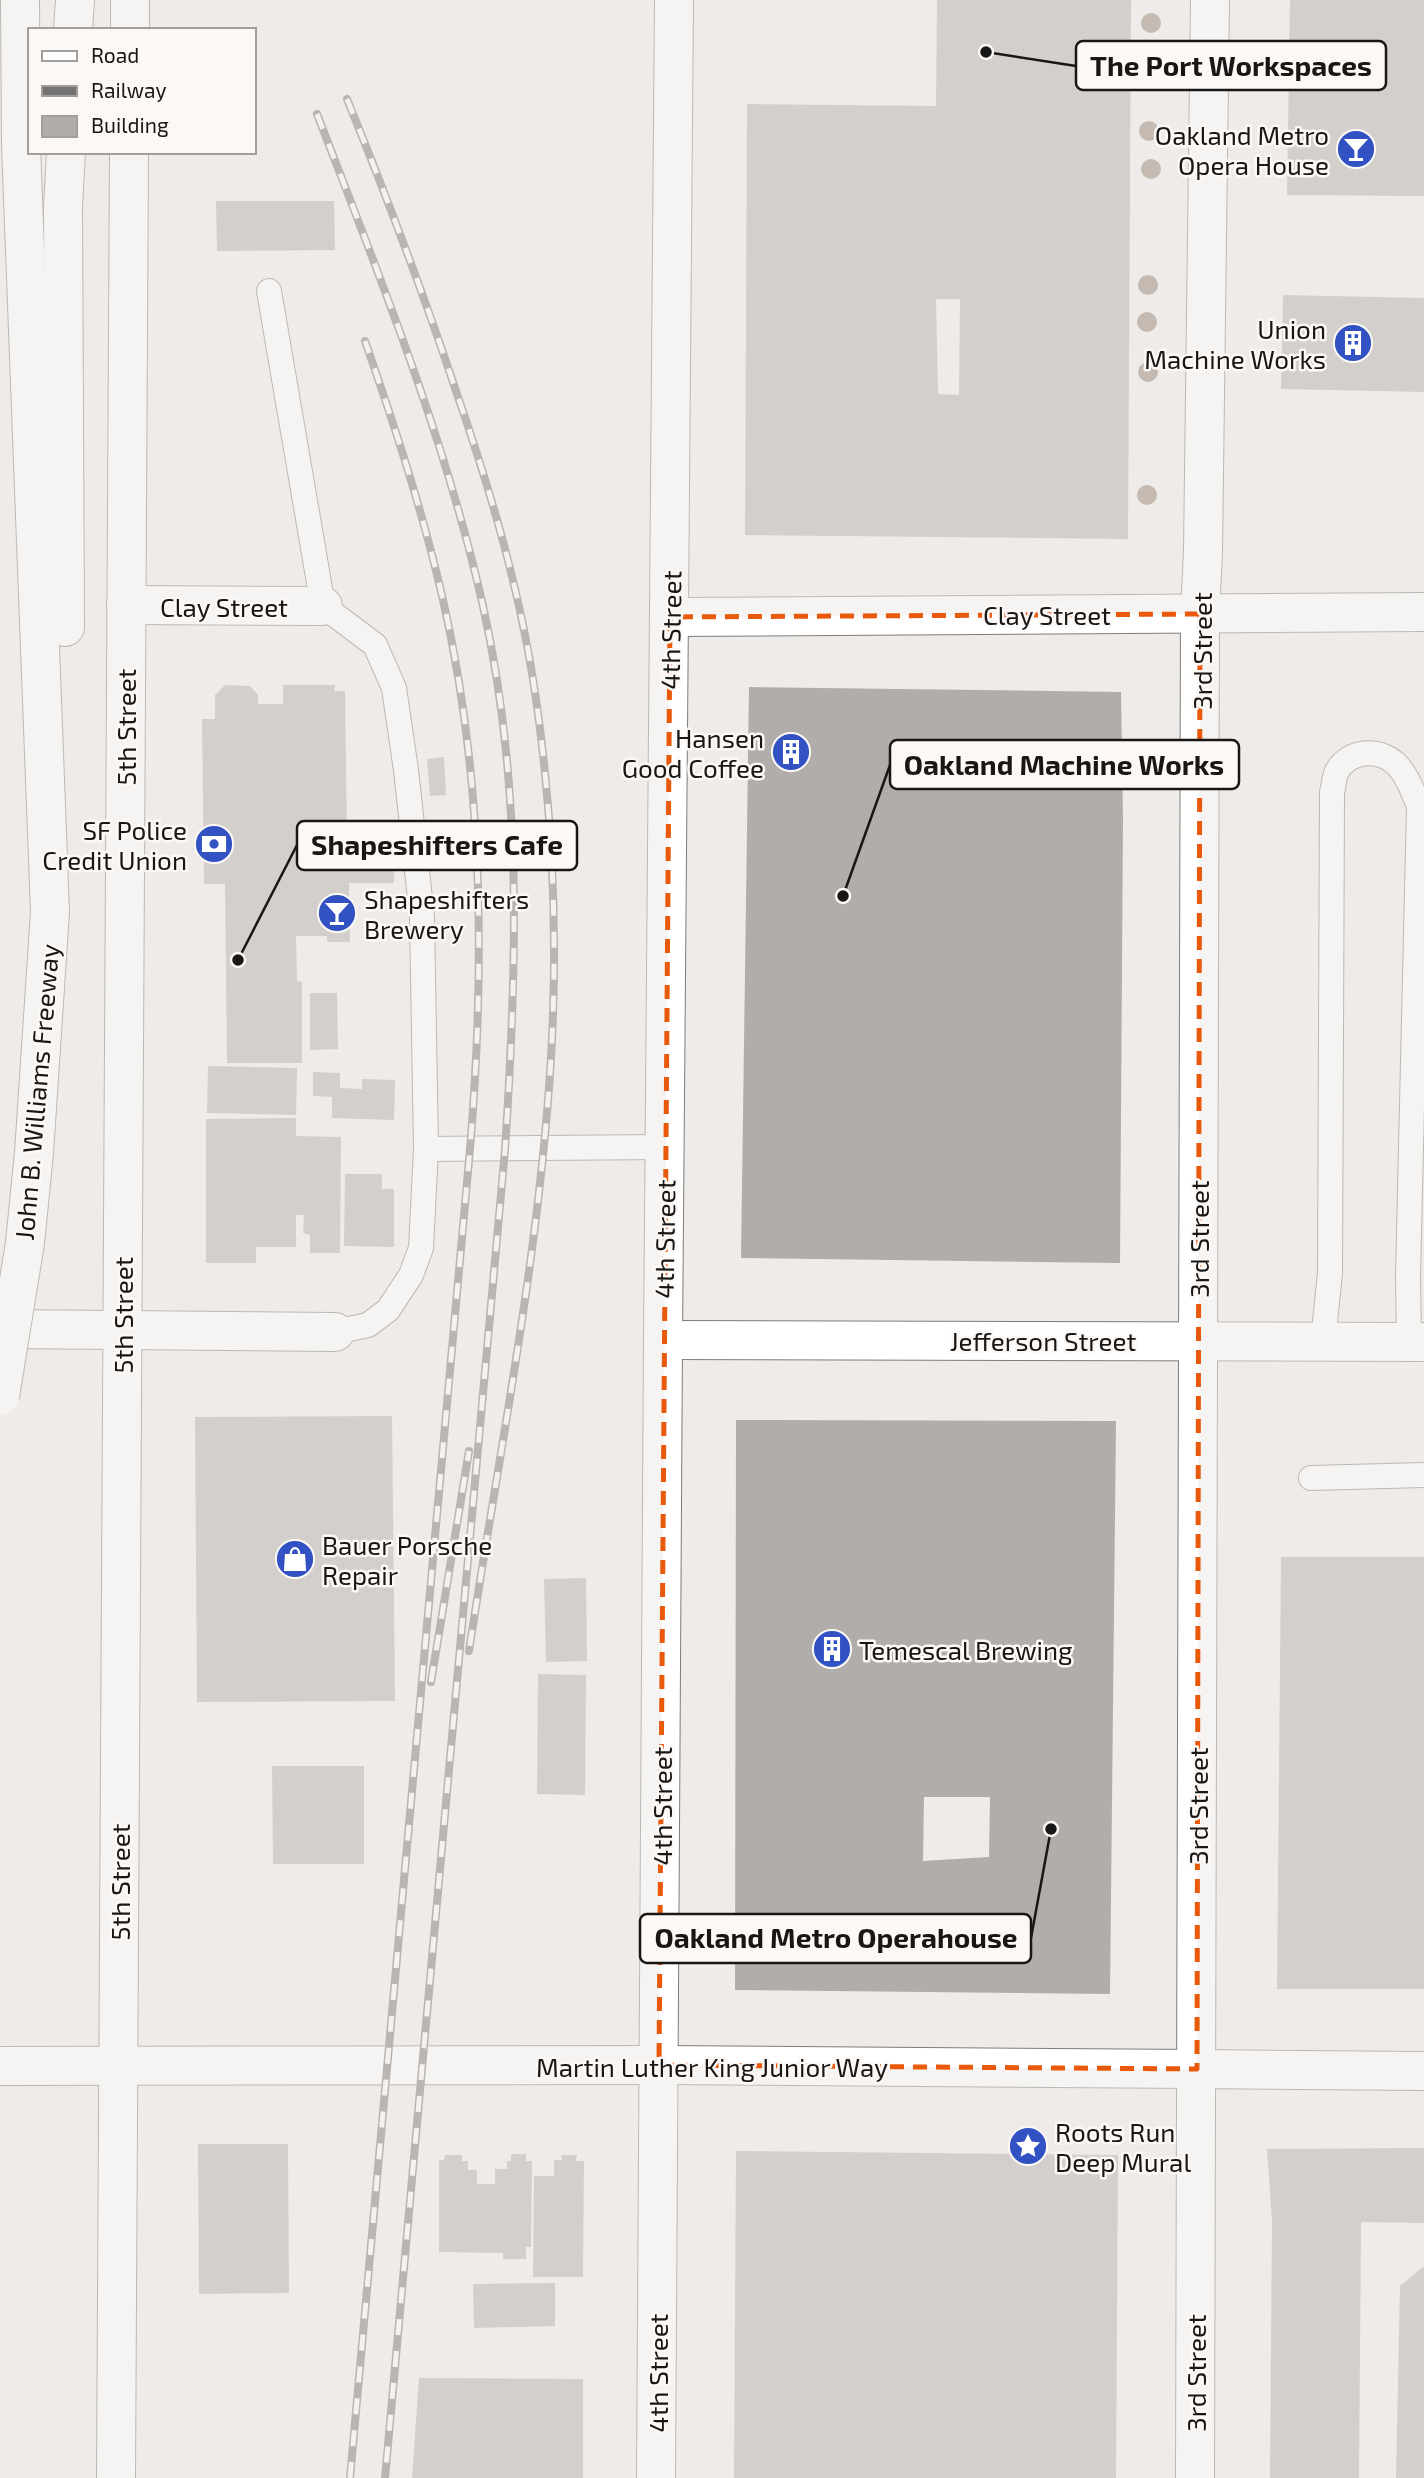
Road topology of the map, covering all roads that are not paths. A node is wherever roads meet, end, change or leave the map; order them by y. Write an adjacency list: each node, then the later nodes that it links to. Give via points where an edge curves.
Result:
1 (20, 0): 16 (main road, via 21,145)
2 (75, 0): 6 (main road)
3 (130, 0): 7 (main road)
4 (674, 0): 15 (main road, 4th Street)
5 (1210, 0): 14 (main road, 3rd Street)
6 (74, 28)
7 (130, 28)
8 (66, 154): 16 (main road, via 65,683)
9 (129, 154): 11 (main road, 5th Street)
10 (269, 291): 12 (lane)
11 (126, 605): 12 (main road, Clay Street); 20 (main road, 5th Street)
12 (323, 606): 18 (lane, via 375,645 394,688 422,917)
13 (1424, 612): 14 (main road, Clay Street)
14 (1200, 614): 15 (main road, Clay Street); 23 (main road, 3rd Street)
15 (670, 617): 17 (main road, 4th Street)
16 (51, 912): 26 (main road, John B. Williams Freeway, bridge, via 25,1243)
17 (665, 1147): 18 (lane); 22 (main road, 4th Street)
18 (426, 1149): 21 (lane, via 421,1248 411,1275 388,1310 368,1325)
19 (0, 1329): 20 (main road)
20 (122, 1329): 21 (main road); 31 (main road, 5th Street)
21 (335, 1332)
22 (663, 1340): 23 (main road, Jefferson Street); 29 (main road, 4th Street)
23 (1198, 1340): 24 (main road, Jefferson Street); 32 (main road, 3rd Street)
24 (1323, 1341): 25 (main road, Jefferson Street); 25 (lane, via 1330,1273 1332,792 1336,771 1351,757 1366,752 1394,762 1419,806 1408,1276)
25 (1416, 1342)
26 (0, 1396)
27 (1424, 1475): 28 (lane)
28 (1311, 1478)
29 (659, 2065): 31 (main road, Martin Luther King Junior Way); 32 (main road, Martin Luther King Junior Way); 35 (main road, 4th Street)
30 (0, 2066): 31 (main road, Martin Luther King Junior Way)
31 (119, 2067): 34 (main road, 5th Street)
32 (1197, 2069): 33 (main road, Martin Luther King Junior Way); 36 (main road, 3rd Street)
33 (1424, 2071)
34 (116, 2478)
35 (656, 2478)
36 (1195, 2478)

